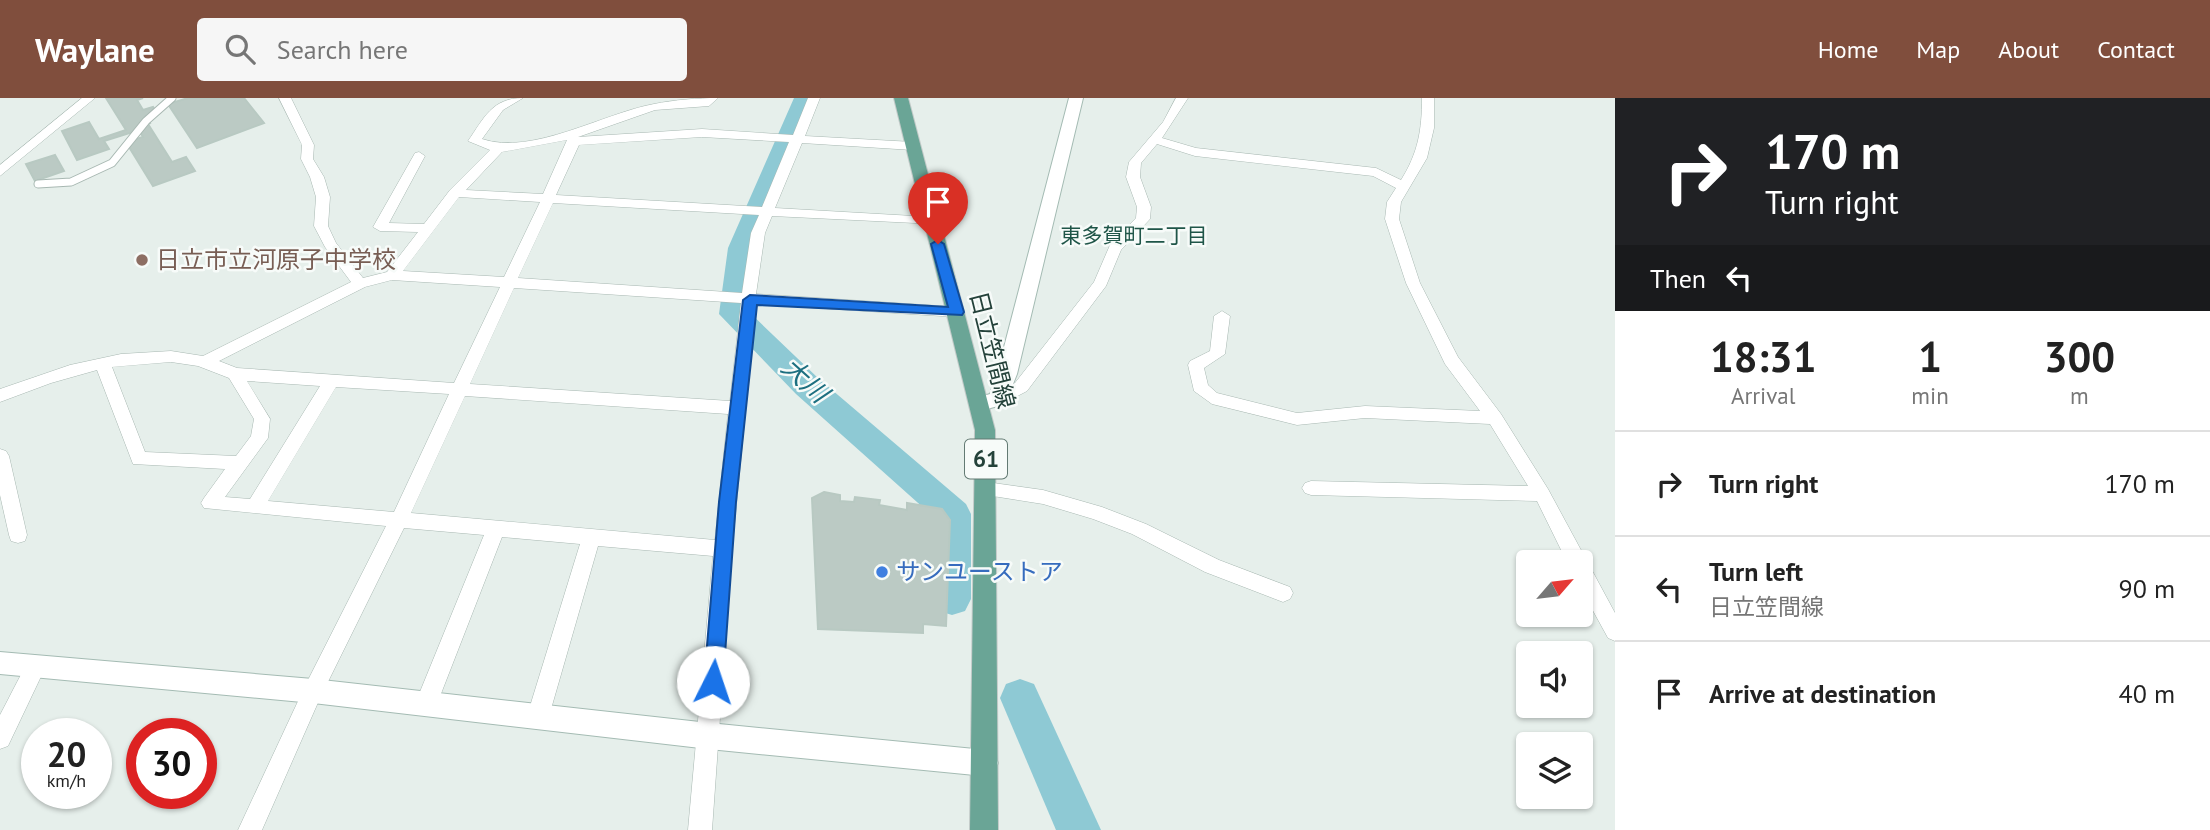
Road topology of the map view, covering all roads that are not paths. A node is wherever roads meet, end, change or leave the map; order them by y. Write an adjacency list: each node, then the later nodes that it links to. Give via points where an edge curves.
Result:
1 (89, 98): 19 (street)
2 (172, 98): 20 (lane, via 146,121 112,163 71,182)
3 (285, 98): 29 (street, via 308,145 307,159 323,197 321,226)
4 (517, 98): 17 (street, via 499,107 474,141)
5 (712, 98): 12 (street)
6 (801, 98): 7 (street)
7 (812, 98): 14 (street)
8 (901, 98): 16 (main road, 日立笠間線 / 61)
9 (1076, 98): 39 (street, via 1007,374)
10 (1182, 98): 15 (street)
11 (1428, 98): 21 (street, via 1421,158)
12 (658, 116): 13 (street); 13 (street); 14 (street, via 702,133)
13 (572, 138): 17 (street); 23 (street)
14 (791, 138): 16 (street); 24 (street)
15 (1154, 139): 21 (street, via 1195,152 1376,172); 39 (street, via 1135,162 1133,177 1144,207 1143,219 1115,248 1101,283 1021,387)
16 (913, 146): 25 (main road, 日立笠間線 / 61)
17 (498, 149): 22 (street)
18 (419, 156): 26 (street, via 380,227)
19 (0, 172)
20 (38, 184)
21 (1402, 186): 41 (street, via 1392,219 1413,283 1451,360)
22 (455, 193): 23 (street); 26 (street)
23 (549, 197): 24 (street); 28 (street)
24 (759, 211): 25 (street); 30 (street, via 751,275)
25 (931, 221): 31 (main road, 日立笠間線 / 61)
26 (429, 228): 27 (street)
27 (392, 275): 28 (street); 29 (street)
28 (508, 284): 30 (street); 37 (street)
29 (360, 285): 33 (street)
30 (740, 299): 31 (street); 40 (street, via 746,326)
31 (957, 312): 39 (main road, 日立笠間線 / 61)
32 (1222, 316): 41 (street, via 1217,354 1196,365 1200,387 1212,398 1297,419 1365,412)
33 (204, 362): 34 (street, via 157,358); 35 (street)
34 (103, 364): 38 (street, via 50,375); 43 (street, via 139,459)
35 (235, 373): 36 (street); 43 (street, via 262,419 259,438)
36 (332, 380): 37 (street); 47 (street)
37 (458, 389): 40 (street); 48 (street)
38 (0, 396)
39 (989, 402): 45 (main road, 日立笠間線 / 61)
40 (737, 408): 52 (street)
41 (1495, 418): 46 (street)
42 (0, 456): 50 (street)
43 (240, 463): 47 (street, via 210,503)
44 (1311, 488): 46 (street)
45 (986, 489): 55 (street, via 1043,497 1096,512); 64 (main road, 日立笠間線 / 61)
46 (1542, 494): 53 (street)
47 (255, 507): 48 (street)
48 (398, 522): 49 (street); 59 (street)
49 (495, 530): 51 (street); 60 (street)
50 (18, 535)
51 (591, 538): 52 (street); 61 (street)
52 (723, 549): 62 (street)
53 (1571, 550)
54 (1593, 592): 56 (street)
55 (1283, 593)
56 (1615, 632)
57 (0, 663): 58 (street)
58 (36, 666): 59 (street); 63 (street)
59 (313, 691): 60 (street); 65 (street)
60 (426, 704): 61 (street)
61 (538, 716): 62 (street)
62 (709, 736): 64 (street); 66 (street)
63 (0, 738)
64 (985, 763): 67 (main road, 日立笠間線 / 61)
65 (250, 830)
66 (700, 830)
67 (984, 830)

